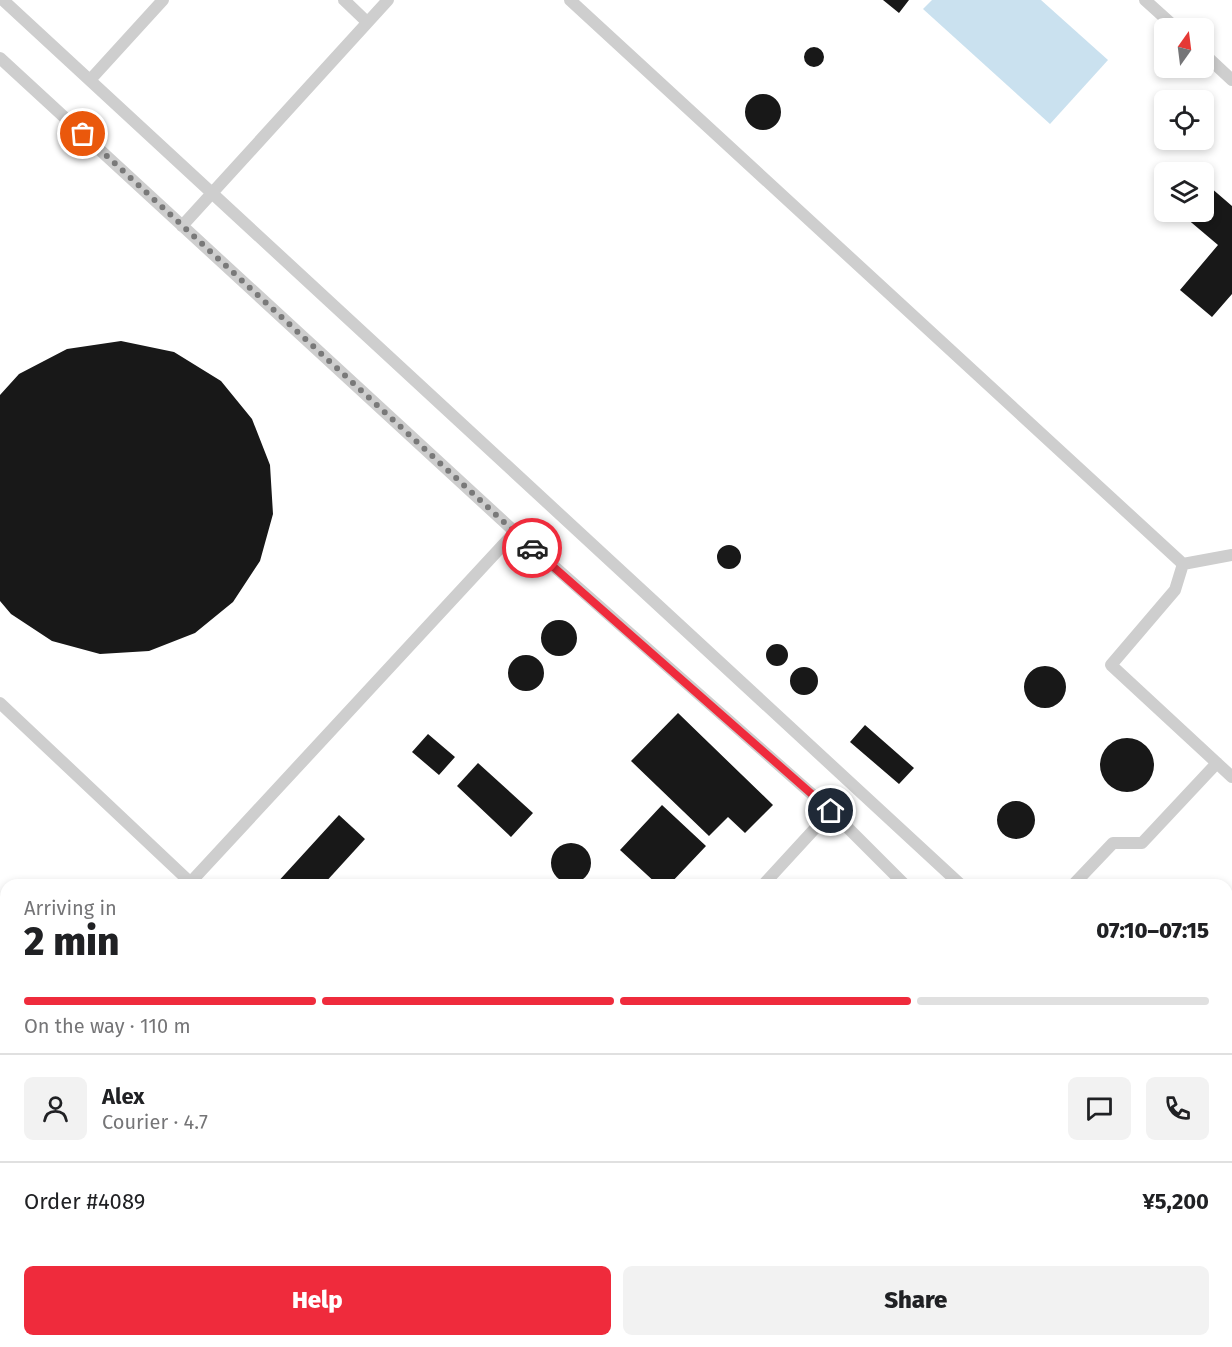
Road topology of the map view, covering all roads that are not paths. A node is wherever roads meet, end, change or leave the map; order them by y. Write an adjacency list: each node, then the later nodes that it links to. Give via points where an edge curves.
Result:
1 (3, 0): 11 (lane)
2 (163, 0): 11 (lane)
3 (344, 0): 8 (lane)
4 (388, 0): 8 (lane)
5 (570, 0): 17 (lane)
6 (1145, 0): 7 (lane)
7 (1165, 18)
8 (367, 22): 13 (lane)
9 (0, 58): 14 (lane)
10 (1214, 63): 12 (lane)
11 (90, 80): 13 (lane)
12 (1232, 80)
13 (211, 194): 14 (lane); 26 (lane)
14 (182, 226): 15 (lane)
15 (514, 532): 21 (lane); 23 (lane)
16 (1232, 555): 17 (lane)
17 (1183, 564): 19 (lane, via 1175,590 1112,665)
18 (0, 703): 22 (lane)
19 (1217, 763): 20 (lane); 27 (lane, via 1142,843 1113,843)
20 (1232, 777)
21 (831, 811): 24 (lane); 25 (lane)
22 (185, 879)
23 (195, 879)
24 (769, 879)
25 (899, 879)
26 (954, 879)
27 (1079, 879)

